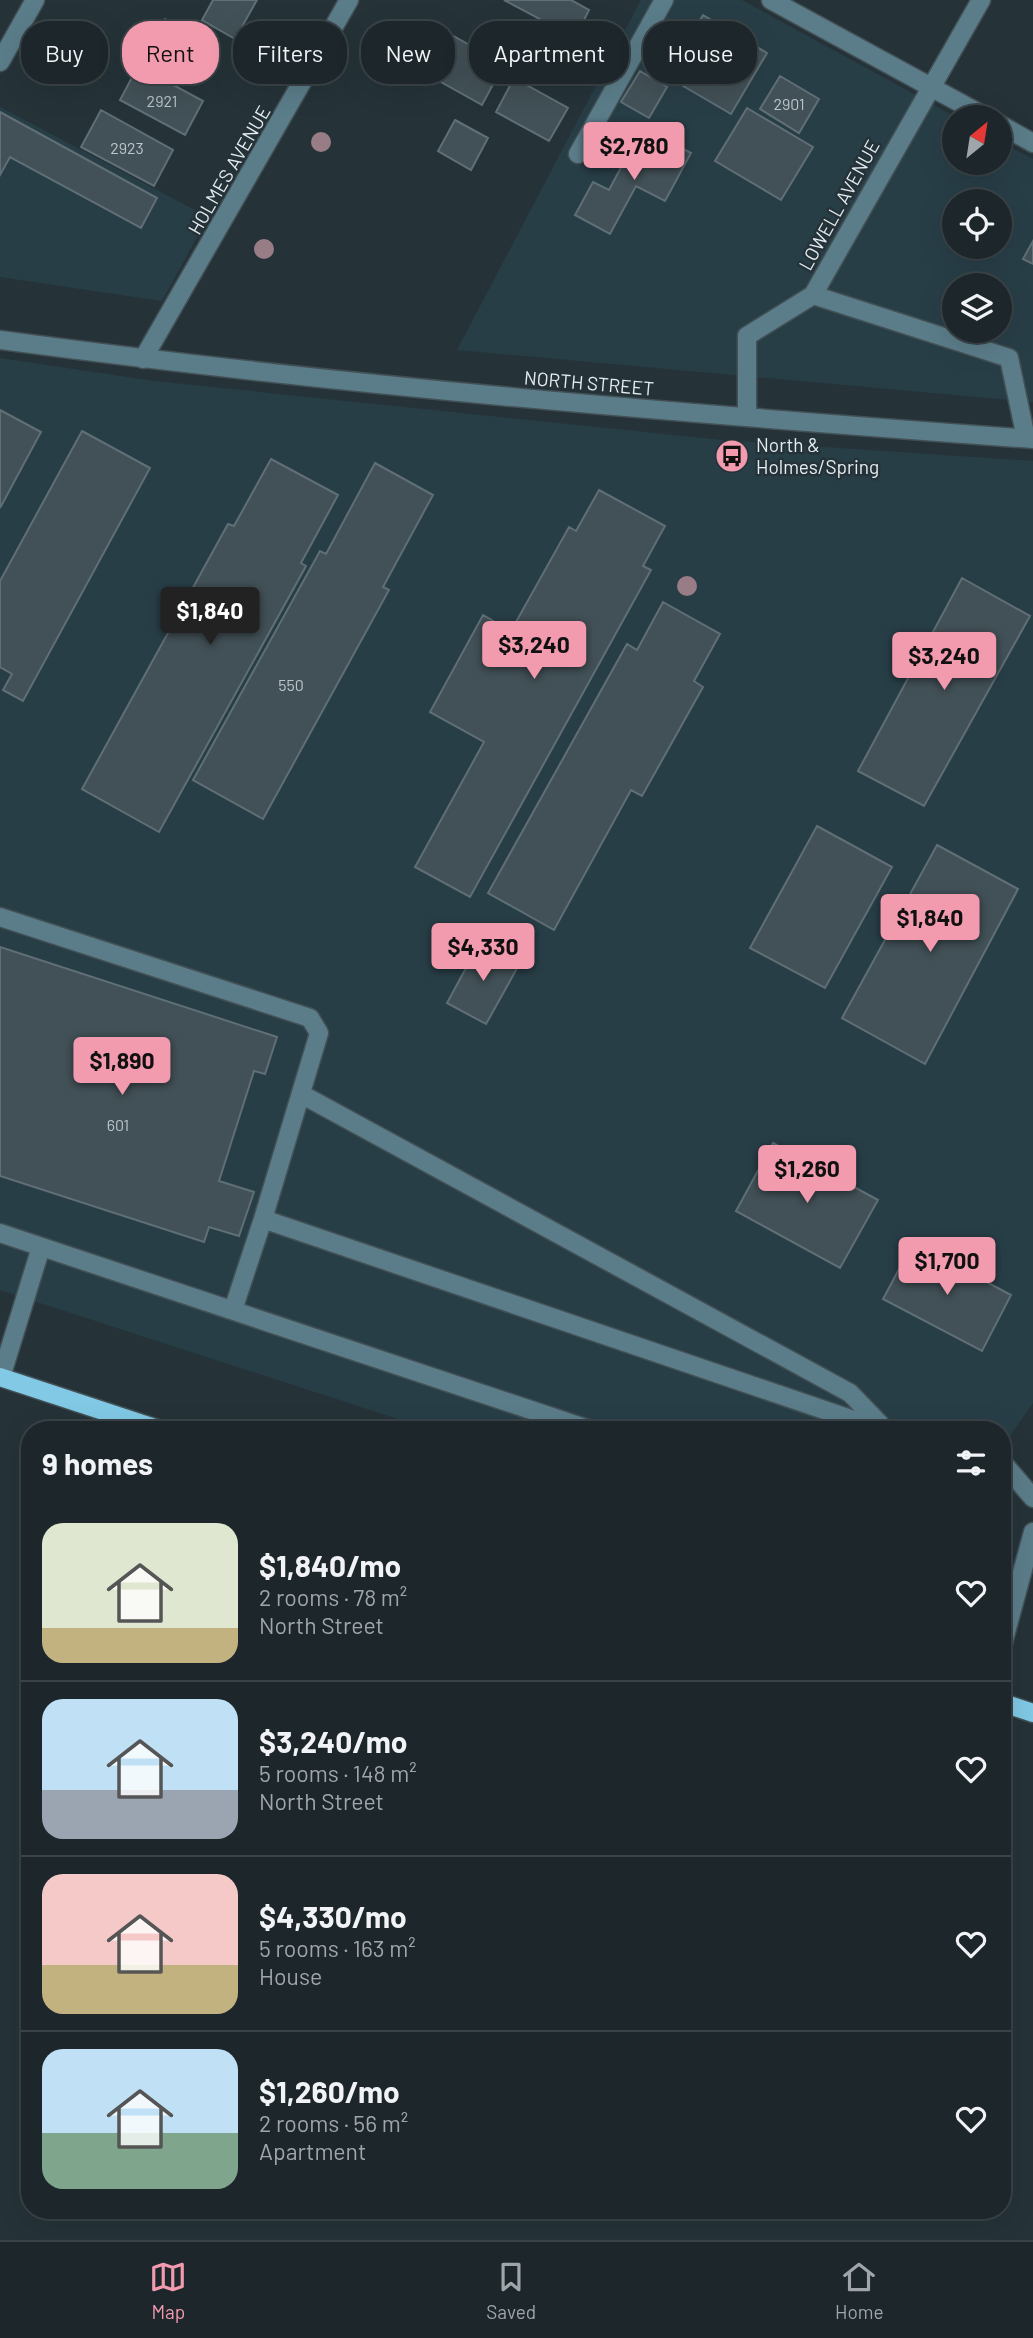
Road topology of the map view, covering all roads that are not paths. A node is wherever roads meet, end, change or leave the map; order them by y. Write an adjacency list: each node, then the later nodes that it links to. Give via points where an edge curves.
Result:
1 (35, 0): 6 (street)
2 (349, 0): 14 (street, HOLMES AVENUE)
3 (664, 0): 11 (street)
4 (771, 0): 7 (street)
5 (981, 0): 7 (street, LOWELL AVENUE)
6 (0, 62)
7 (929, 87): 8 (street); 12 (street, LOWELL AVENUE)
8 (963, 105)
9 (1012, 131): 10 (street)
10 (1033, 143)
11 (578, 154)
12 (813, 295): 15 (street, LOWELL AVENUE, via 747,336); 16 (street, via 1009,358)
13 (0, 340): 14 (street, NORTH STREET)
14 (143, 359): 15 (street, NORTH STREET)
15 (747, 417): 16 (street, NORTH STREET)
16 (1030, 438)
17 (0, 917): 18 (street, via 310,1018 319,1033)
18 (301, 1094): 19 (street); 27 (street, via 850,1393)
19 (263, 1219): 22 (street); 26 (street)
20 (0, 1233): 21 (street)
21 (41, 1247): 22 (street); 23 (street)
22 (233, 1310): 25 (street)
23 (0, 1377): 24 (main road)
24 (134, 1421)
25 (564, 1421)
26 (862, 1421)
27 (878, 1421)
28 (1011, 1472): 29 (street)
29 (1033, 1498)
30 (1033, 1532): 31 (street)
31 (1011, 1613)
32 (1011, 1706): 33 (main road)
33 (1033, 1713)

